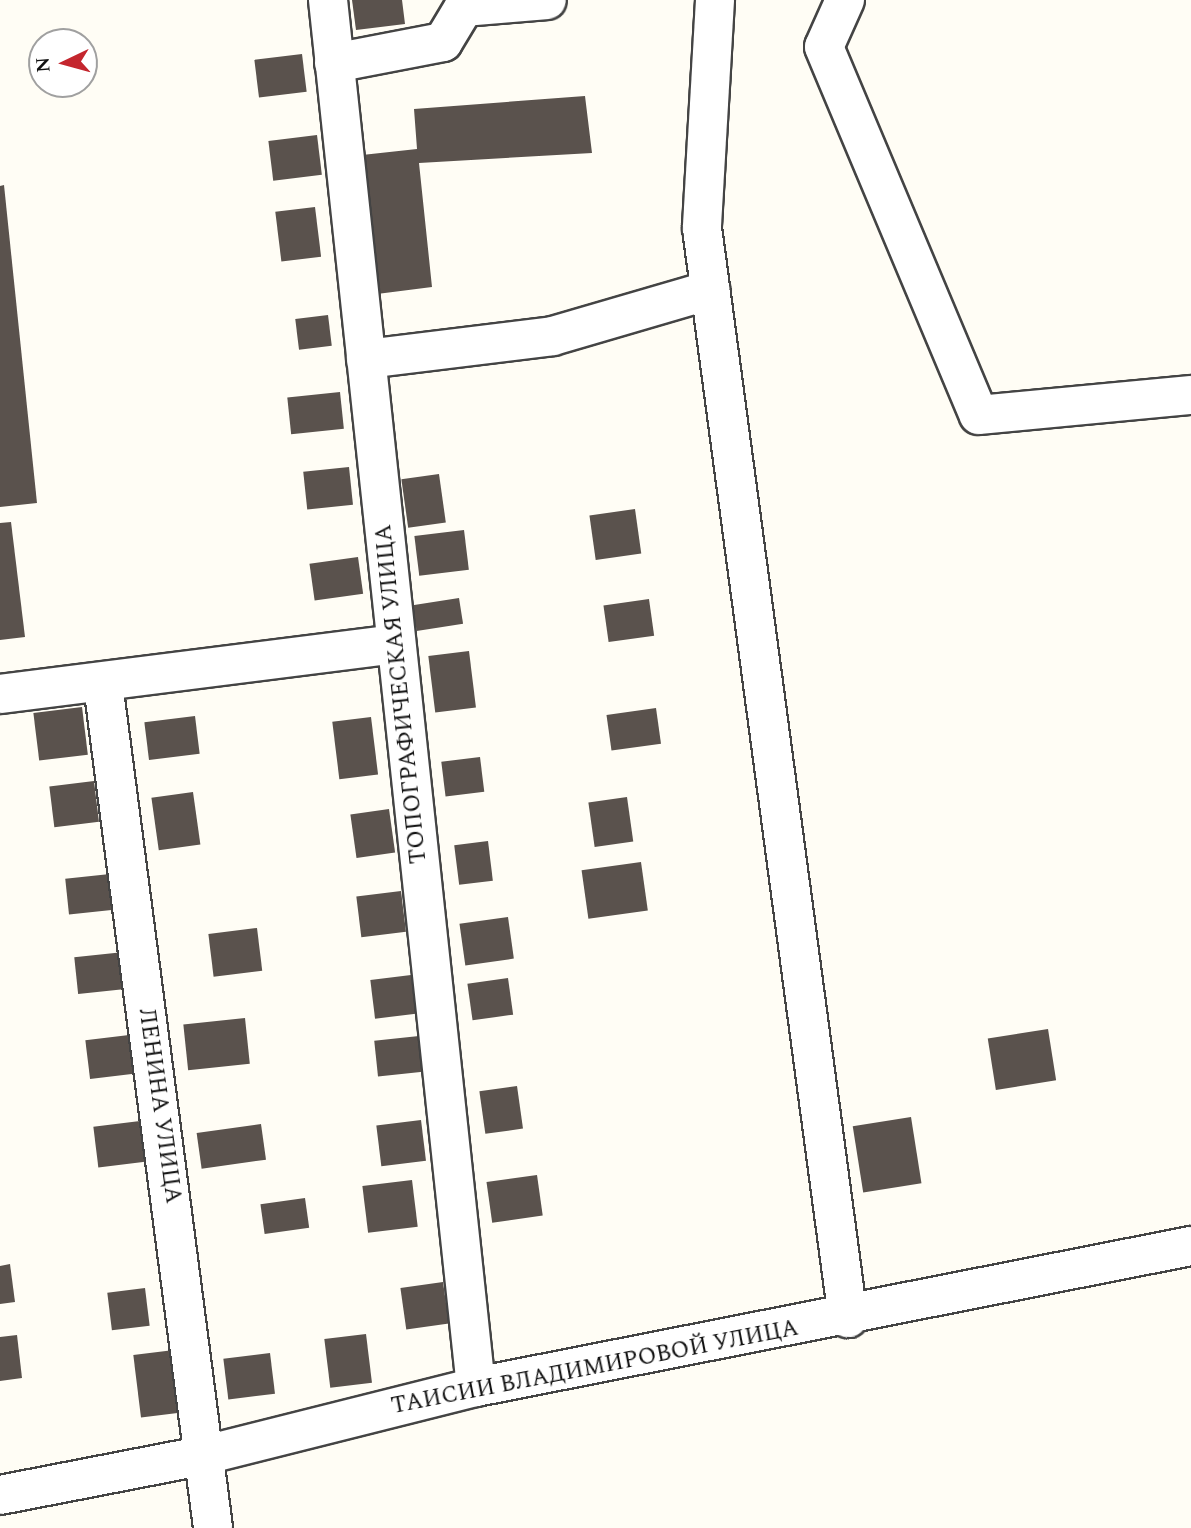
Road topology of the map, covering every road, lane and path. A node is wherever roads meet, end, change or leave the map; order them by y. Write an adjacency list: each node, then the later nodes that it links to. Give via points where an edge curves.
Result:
1 (328, 0): 5 (street, ТОПОГРАФИЧЕСКАЯ УЛИЦА)
2 (547, 0): 5 (street, via 464,7 443,42)
3 (715, 0): 6 (street, via 702,228)
4 (845, 0): 8 (street, via 824,47 979,415)
5 (334, 63): 7 (street, ТОПОГРАФИЧЕСКАЯ УЛИЦА)
6 (710, 290): 7 (street, via 553,336); 13 (street)
7 (366, 359): 9 (street, ТОПОГРАФИЧЕСКАЯ УЛИЦА)
8 (1191, 395)
9 (396, 644): 10 (street); 14 (street, ТОПОГРАФИЧЕСКАЯ УЛИЦА)
10 (103, 684): 11 (street); 15 (street, ЛЕНИНА УЛИЦА)
11 (0, 694)
12 (1191, 1246): 13 (street, ТАИСИИ ВЛАДИМИРОВОЙ УЛИЦА)
13 (848, 1318): 14 (street, ТАИСИИ ВЛАДИМИРОВОЙ УЛИЦА)
14 (476, 1387): 15 (street, ТАИСИИ ВЛАДИМИРОВОЙ УЛИЦА)
15 (205, 1455): 16 (street, ТАИСИИ ВЛАДИМИРОВОЙ УЛИЦА); 17 (street, ЛЕНИНА УЛИЦА)
16 (0, 1495)
17 (213, 1528)

